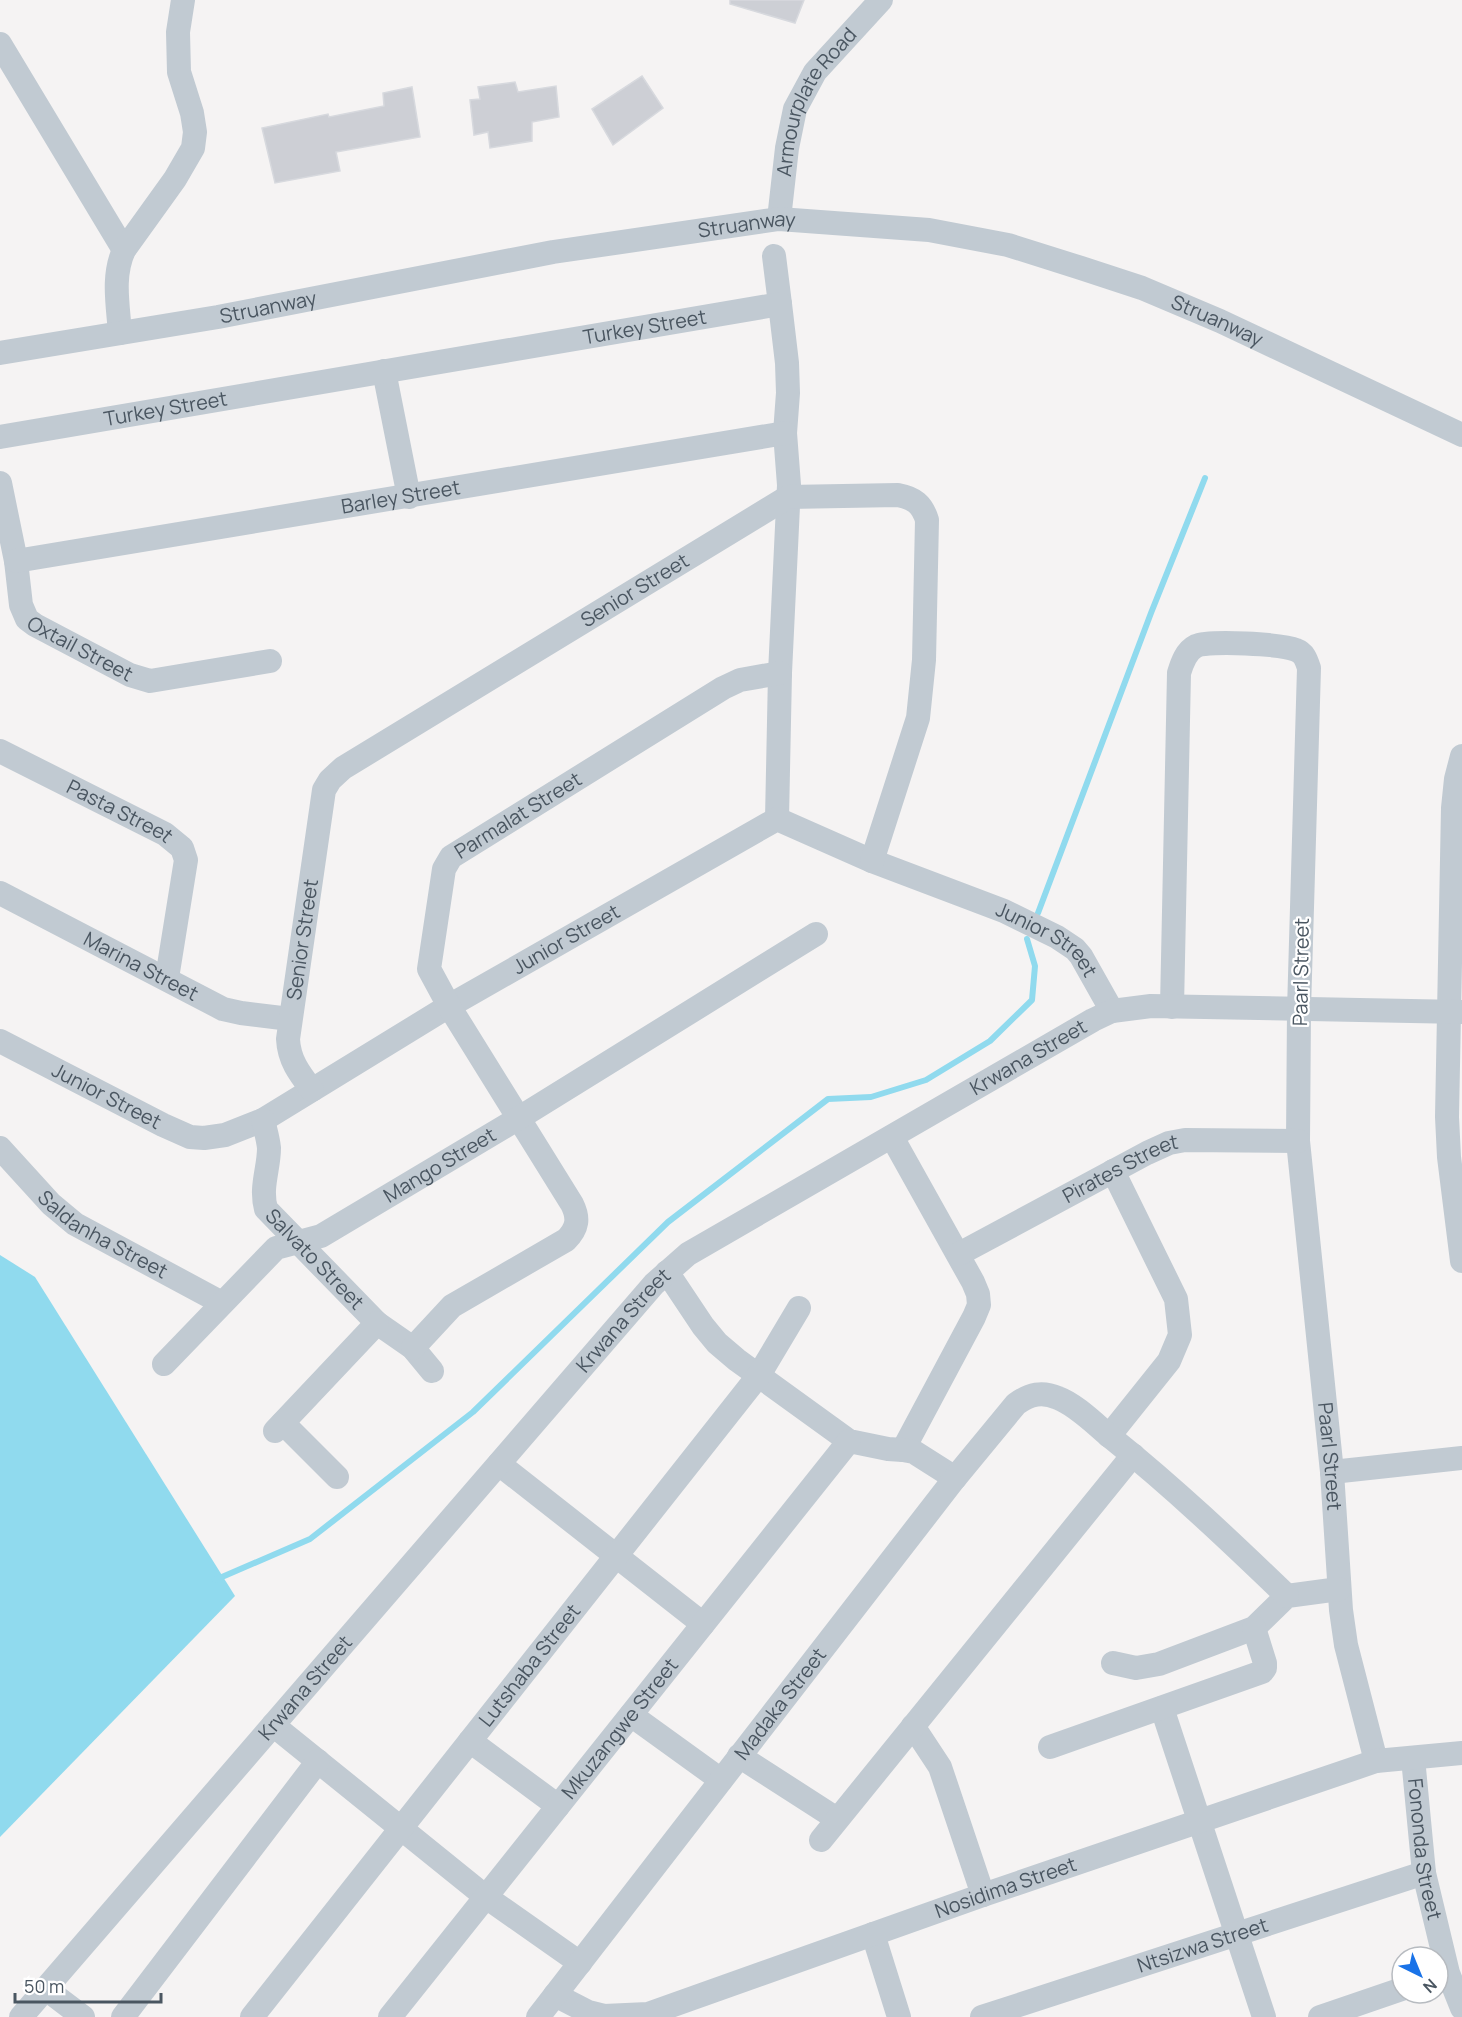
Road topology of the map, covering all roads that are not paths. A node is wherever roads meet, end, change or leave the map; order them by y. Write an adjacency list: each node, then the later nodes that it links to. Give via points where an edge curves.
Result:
1 (183, 0): 5 (street, via 178,32 179,72 192,113 193,148 176,179)
2 (881, 0): 4 (street, Armourplate Road, via 816,72 795,109)
3 (0, 44): 5 (street)
4 (779, 219): 8 (street, Struanway, via 553,252); 12 (street, Struanway, via 928,230 1008,245 1081,268 1142,288 1220,321)
5 (124, 250): 8 (street, via 116,279)
6 (774, 256): 7 (street)
7 (780, 304): 10 (street, Turkey Street); 11 (street, via 787,363)
8 (120, 333): 9 (street, Struanway)
9 (0, 353)
10 (384, 371): 13 (street, Turkey Street); 15 (street)
11 (785, 433): 15 (street, Barley Street); 16 (street)
12 (1462, 435)
13 (0, 437)
14 (0, 483): 17 (street, Oxtail Street)
15 (409, 497): 17 (street, Barley Street)
16 (788, 497): 19 (street); 23 (street, via 898,495 920,505 927,520 924,660 918,718); 32 (street, Senior Street, via 343,768 330,780 324,790)
17 (16, 561): 18 (street, Oxtail Street, via 21,604 27,619 140,679 163,681)
18 (270, 661)
19 (780, 673): 22 (street); 27 (street, Parmalat Street, via 740,680 723,688 451,857 444,869 429,961 433,979)
20 (0, 751): 26 (street, Pasta Street, via 165,834 182,848 186,860)
21 (1462, 756): 31 (street, via 1454,808)
22 (777, 819): 23 (street, Junior Street); 27 (street, Junior Street)
23 (872, 861): 30 (street, Junior Street, via 1004,911 1057,937 1081,956)
24 (3, 901): 26 (street, Marina Street)
25 (816, 934): 35 (street, Mango Street)
26 (167, 978): 32 (street, Marina Street, via 223,1009)
27 (449, 1006): 34 (street, Junior Street); 35 (street, Parmalat Street)
28 (1172, 1007): 29 (street, Krwana Street); 29 (street, Paarl Street, via 1182,663 1195,646 1281,645 1305,656 1309,668); 30 (street, Krwana Street)
29 (1299, 1010): 31 (street, Krwana Street); 38 (street, Paarl Street)
30 (1112, 1011): 37 (street, Krwana Street)
31 (1456, 1012): 43 (street, via 1448,1117)
32 (290, 1019): 34 (street, Senior Street, via 289,1052 296,1070)
33 (0, 1041): 36 (street, Junior Street, via 190,1137 225,1135)
34 (312, 1090): 36 (street, Junior Street)
35 (519, 1118): 41 (street, Mango Street, via 321,1236); 48 (street, Parmalat Street, via 578,1215 577,1224 566,1240 452,1306)
36 (263, 1120): 41 (street, Salvato Street, via 269,1148 263,1189 266,1209)
37 (892, 1137): 42 (street); 44 (street, Krwana Street, via 688,1254)
38 (1298, 1141): 40 (street, Pirates Street, via 1185,1140 1147,1152); 58 (street, Paarl Street)
39 (0, 1148): 45 (street, Saldanha Street, via 51,1204 75,1224)
40 (1113, 1171): 42 (street, Pirates Street); 52 (street, via 1171,1285 1180,1335 1169,1361)
41 (296, 1242): 45 (street, Mango Street, via 276,1248); 47 (street, Salvato Street)
42 (959, 1254): 54 (street, via 978,1294 979,1305)
43 (1462, 1261)
44 (667, 1272): 51 (street, via 717,1342); 57 (street, Krwana Street)
45 (222, 1303): 49 (street, Mango Street)
46 (799, 1308): 51 (street, Lutshaba Street)
47 (377, 1323): 48 (street, Salvato Street); 59 (street, Salvato Street, via 279,1427)
48 (412, 1348): 50 (street, Salvato Street)
49 (164, 1364)
50 (432, 1371)
51 (759, 1376): 53 (street); 61 (street, Lutshaba Street)
52 (1109, 1436): 55 (street); 60 (street, Madaka Street, via 1059,1398 1029,1395 1016,1404)
53 (849, 1441): 54 (street); 64 (street, Mkuzangwe Street)
54 (903, 1450): 60 (street, via 914,1452)
55 (1133, 1455): 63 (street); 70 (street)
56 (1462, 1458): 58 (street)
57 (499, 1464): 61 (street); 69 (street, Krwana Street)
58 (1332, 1472): 62 (street, Paarl Street)
59 (337, 1477)
60 (955, 1478): 74 (street, Madaka Street)
61 (616, 1557): 64 (street); 71 (street, Lutshaba Street)
62 (1339, 1589): 63 (street); 77 (street, Paarl Street, via 1346,1645)
63 (1287, 1596): 65 (street)
64 (703, 1624): 68 (street, Mkuzangwe Street)
65 (1254, 1628): 66 (street, via 1149,1667); 67 (street, via 1265,1663 1262,1672)
66 (1113, 1663)
67 (1162, 1708): 72 (street); 81 (street)
68 (631, 1715): 78 (street); 79 (street, Mkuzangwe Street)
69 (273, 1725): 76 (street); 92 (street, Krwana Street)
70 (913, 1726): 80 (street); 85 (street, via 940,1767)
71 (470, 1741): 79 (street); 82 (street, Lutshaba Street)
72 (1050, 1746)
73 (1462, 1753): 75 (street, Nosidima Street)
74 (739, 1756): 78 (street, Madaka Street); 80 (street)
75 (1413, 1758): 77 (street, Nosidima Street); 84 (street, Fononda Street)
76 (318, 1761): 82 (street); 98 (street)
77 (1376, 1761): 81 (street, Nosidima Street)
78 (721, 1780): 90 (street, Madaka Street)
79 (558, 1806): 86 (street, Mkuzangwe Street)
80 (837, 1819): 83 (street)
81 (1199, 1821): 85 (street, Nosidima Street); 88 (street)
82 (402, 1828): 86 (street); 99 (street, Lutshaba Street)
83 (820, 1840)
84 (1424, 1873): 88 (street, Ntsizwa Street); 89 (street, Fononda Street)
85 (983, 1895): 87 (street, Nosidima Street)
86 (486, 1897): 90 (street); 100 (street, Mkuzangwe Street)
87 (873, 1934): 94 (street, Nosidima Street, via 648,2014 604,2016); 102 (street)
88 (1236, 1934): 103 (street, Ntsizwa Street); 104 (street)
89 (1437, 1945)
90 (580, 1963): 94 (street, Madaka Street)
91 (1450, 1987): 95 (street, Fononda Street)
92 (46, 1989): 96 (street, Krwana Street); 97 (street)
93 (1390, 1993): 105 (street)
94 (555, 1995): 101 (street, Madaka Street)
95 (1462, 2008)
96 (21, 2017)
97 (83, 2017)
98 (123, 2017)
99 (252, 2017)
100 (390, 2017)
101 (538, 2017)
102 (899, 2017)
103 (982, 2017)
104 (1264, 2017)
105 (1320, 2017)

